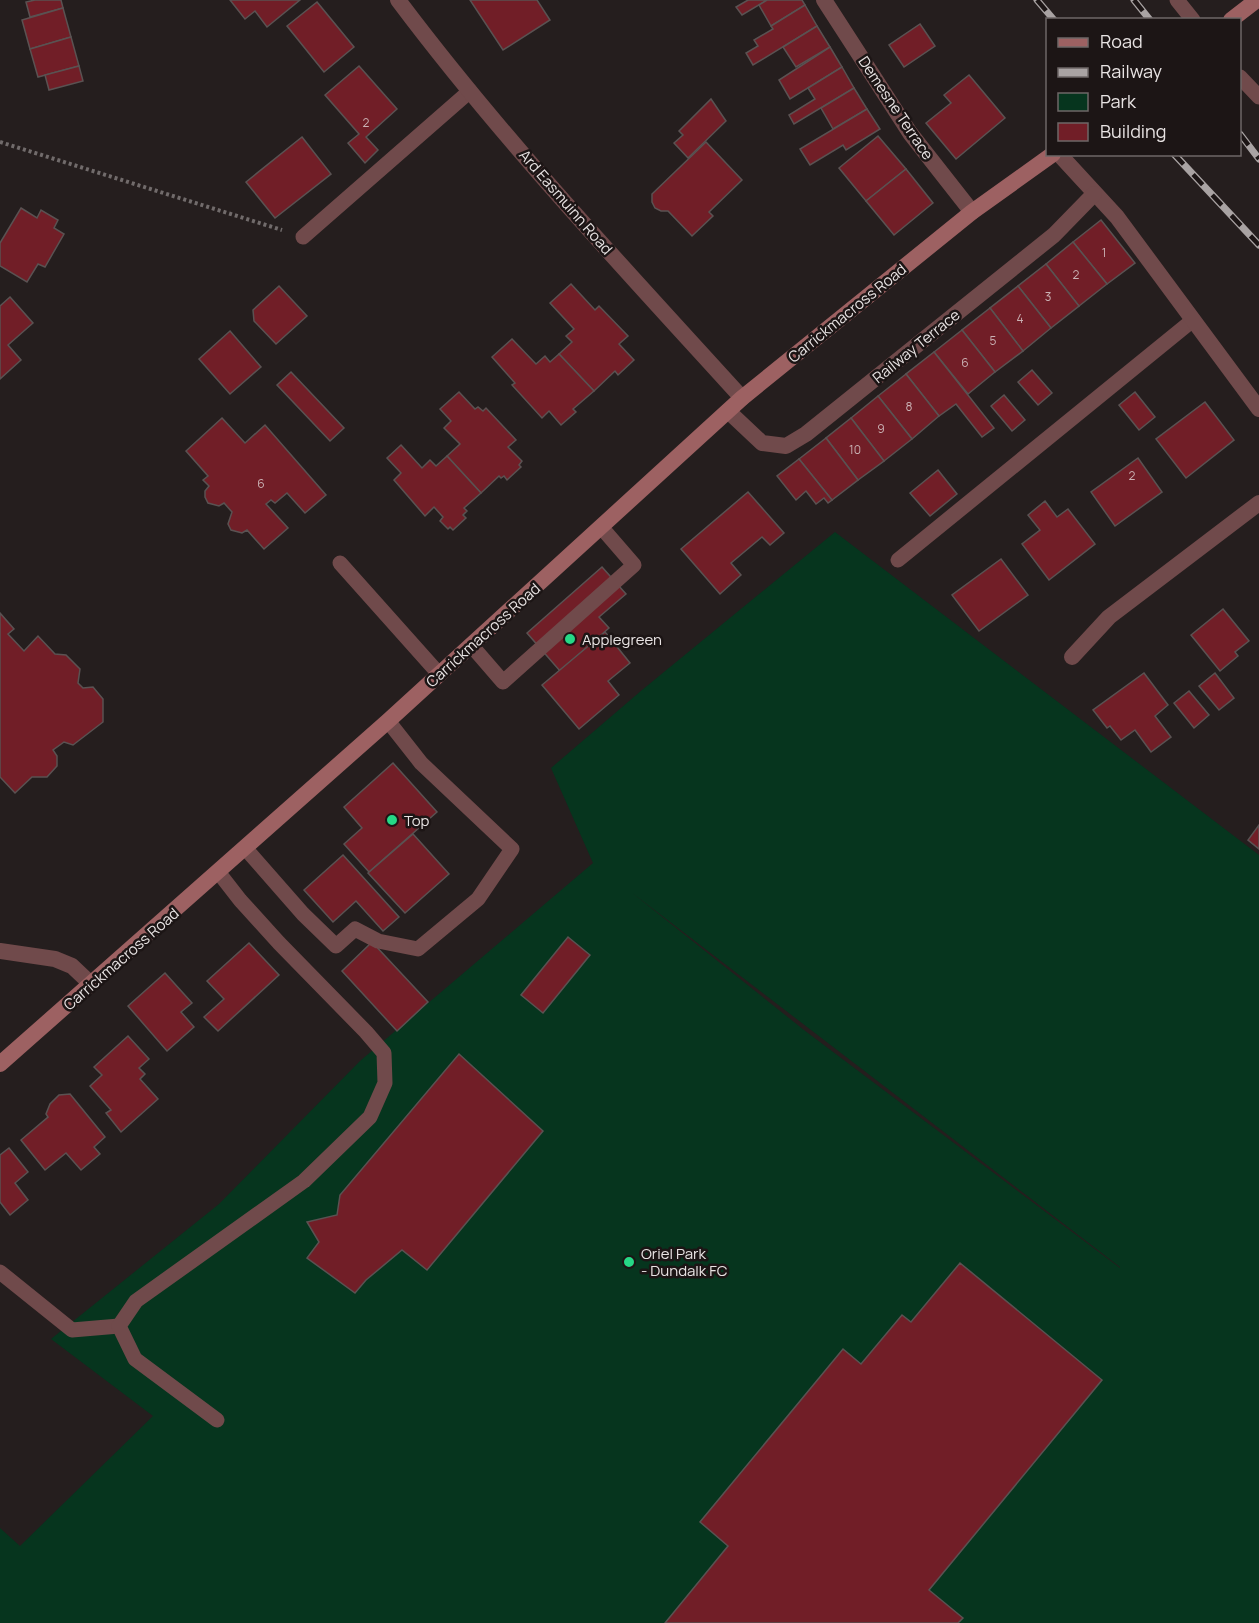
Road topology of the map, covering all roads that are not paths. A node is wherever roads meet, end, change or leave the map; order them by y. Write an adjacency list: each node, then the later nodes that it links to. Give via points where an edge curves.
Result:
1 (398, 0): 8 (street, Ard Easmuinn Road)
2 (824, 0): 13 (street, Demesne Terrace, via 910,133)
3 (1177, 0): 5 (lane)
4 (1255, 1): 6 (main road)
5 (1191, 18)
6 (1234, 18)
7 (1241, 79): 9 (lane)
8 (470, 91): 14 (lane); 16 (street, Ard Easmuinn Road)
9 (1259, 97)
10 (1050, 156): 13 (main road, Carrickmacross Road)
11 (1061, 156): 12 (street)
12 (1094, 194): 15 (street, via 1117,217); 18 (street, Railway Terrace, via 1054,235 807,434 786,446 762,443)
13 (972, 212): 16 (main road, Carrickmacross Road)
14 (303, 237)
15 (1193, 320): 17 (street); 21 (lane)
16 (742, 398): 18 (main road, Carrickmacross Road)
17 (1259, 409)
18 (728, 411): 20 (main road, Carrickmacross Road)
19 (1259, 503): 24 (street, via 1109,617)
20 (602, 528): 23 (main road, Carrickmacross Road); 23 (lane, via 634,565 503,682)
21 (898, 560)
22 (340, 563): 25 (lane)
23 (471, 645): 25 (main road, Carrickmacross Road)
24 (1072, 657)
25 (439, 674): 26 (main road, Carrickmacross Road)
26 (388, 722): 27 (main road, Carrickmacross Road); 27 (lane, via 421,764 512,849 478,898 418,949 378,941 355,928 336,946)
27 (246, 849): 28 (main road, Carrickmacross Road)
28 (219, 873): 30 (main road, Carrickmacross Road); 33 (lane, via 384,1053 385,1083 370,1117 303,1181 136,1301)
29 (0, 951): 30 (street, via 55,959 72,966)
30 (91, 984): 31 (main road, Carrickmacross Road)
31 (0, 1064)
32 (0, 1272): 33 (lane, via 72,1330)
33 (119, 1326): 34 (lane, via 135,1359)
34 (217, 1420)

